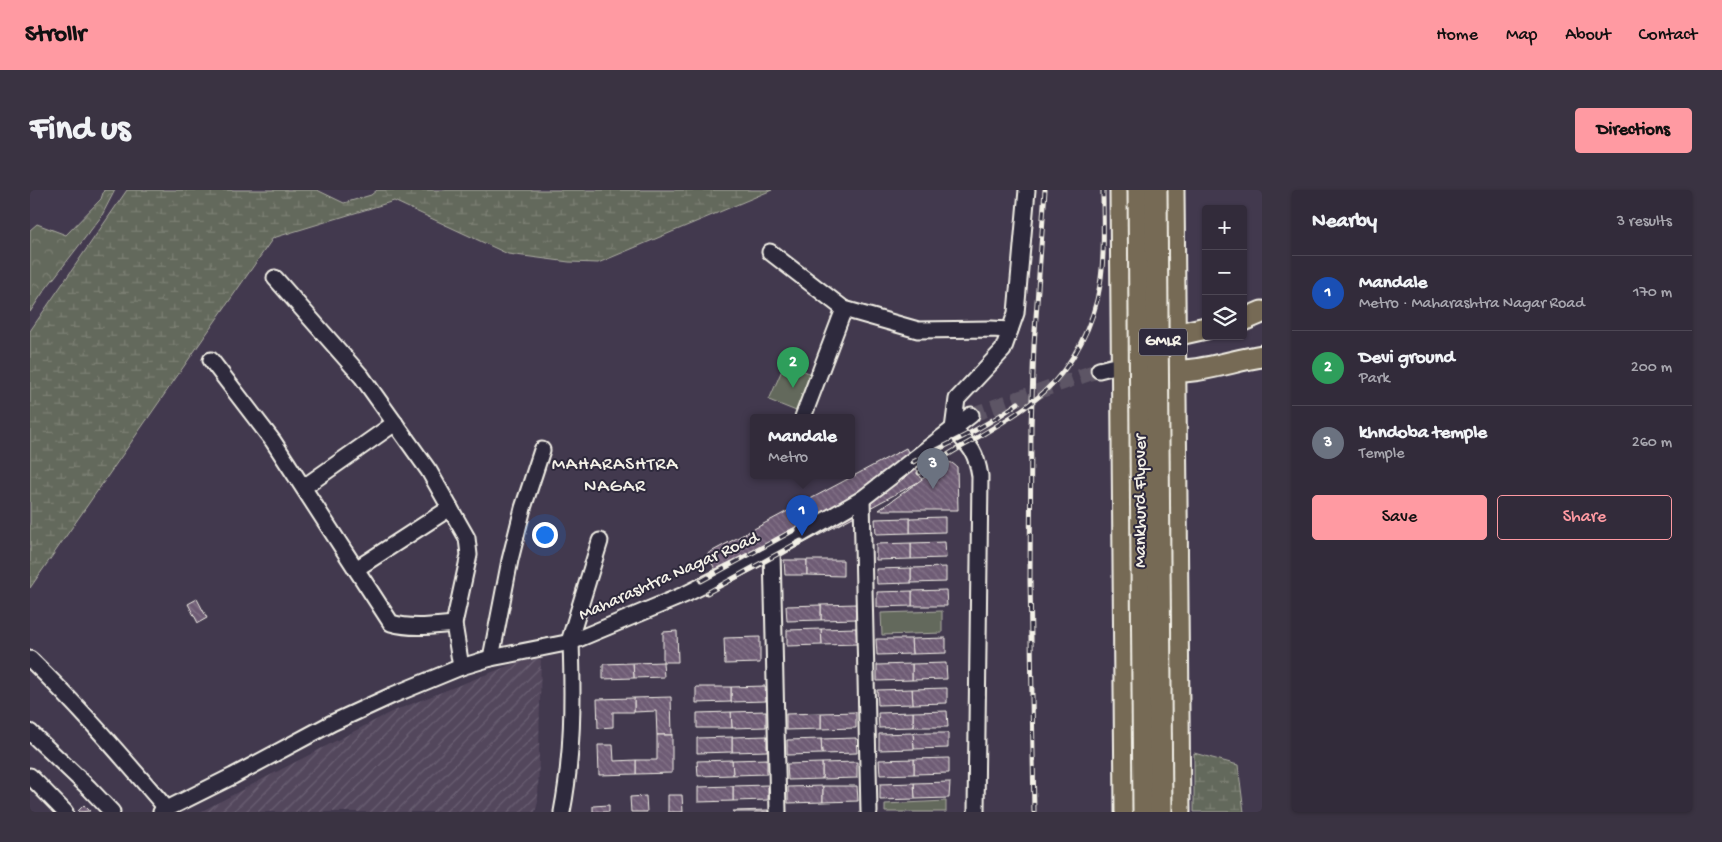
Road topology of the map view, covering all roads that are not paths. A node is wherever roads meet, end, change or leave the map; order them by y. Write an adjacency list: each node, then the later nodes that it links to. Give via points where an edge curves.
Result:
1 (1027, 190): 16 (street, via 1016,313)
2 (1122, 190): 21 (highway)
3 (1139, 190): 51 (highway, Mankhurd Flyover, bridge)
4 (1156, 190): 52 (highway, Mankhurd Flyover, bridge)
5 (1174, 190): 8 (highway)
6 (770, 252): 9 (street)
7 (275, 278): 26 (street, via 362,377)
8 (1174, 297): 14 (highway); 17 (highway)
9 (844, 309): 16 (street, via 918,330); 24 (street)
10 (1262, 312): 11 (highway)
11 (1247, 319)
12 (1262, 320): 13 (highway)
13 (1247, 321)
14 (1202, 323)
15 (1202, 327): 17 (highway, GMLR)
16 (1010, 330): 27 (street, via 1003,350 956,399)
17 (1175, 335): 21 (highway, GMLR); 23 (highway)
18 (1262, 351): 19 (highway, GMLR)
19 (1252, 358): 23 (highway, GMLR)
20 (211, 360): 29 (street, via 273,440)
21 (1123, 364): 22 (street); 23 (highway, GMLR); 50 (highway)
22 (1099, 370)
23 (1175, 372): 53 (highway)
24 (804, 414)
25 (970, 415): 27 (street, Maharashtra Nagar Road)
26 (395, 423): 29 (street); 31 (street, via 429,470)
27 (953, 429): 30 (street, Maharashtra Nagar Road); 49 (street, via 971,447 978,460 980,476)
28 (542, 450): 37 (street, via 510,560)
29 (304, 487): 34 (street)
30 (862, 499): 33 (street, Maharashtra Nagar Road); 48 (street)
31 (450, 508): 34 (street); 35 (street, via 467,538 469,555)
32 (600, 541): 36 (street)
33 (772, 551): 36 (street, Maharashtra Nagar Road, via 686,594); 46 (street)
34 (356, 569): 35 (street, via 391,623 416,627)
35 (454, 624): 39 (street)
36 (570, 642): 37 (street); 45 (street, Maharashtra Nagar Road, via 573,707 570,761)
37 (491, 658): 39 (street)
38 (30, 659): 42 (street, via 115,749)
39 (461, 667): 42 (street, via 359,710)
40 (30, 732): 44 (street)
41 (30, 776): 43 (street)
42 (164, 810)
43 (65, 812)
44 (112, 812)
45 (562, 812)
46 (778, 812)
47 (856, 812): 48 (street)
48 (868, 812)
49 (976, 812)
50 (1126, 812)
51 (1144, 812)
52 (1161, 812)
53 (1179, 812)

